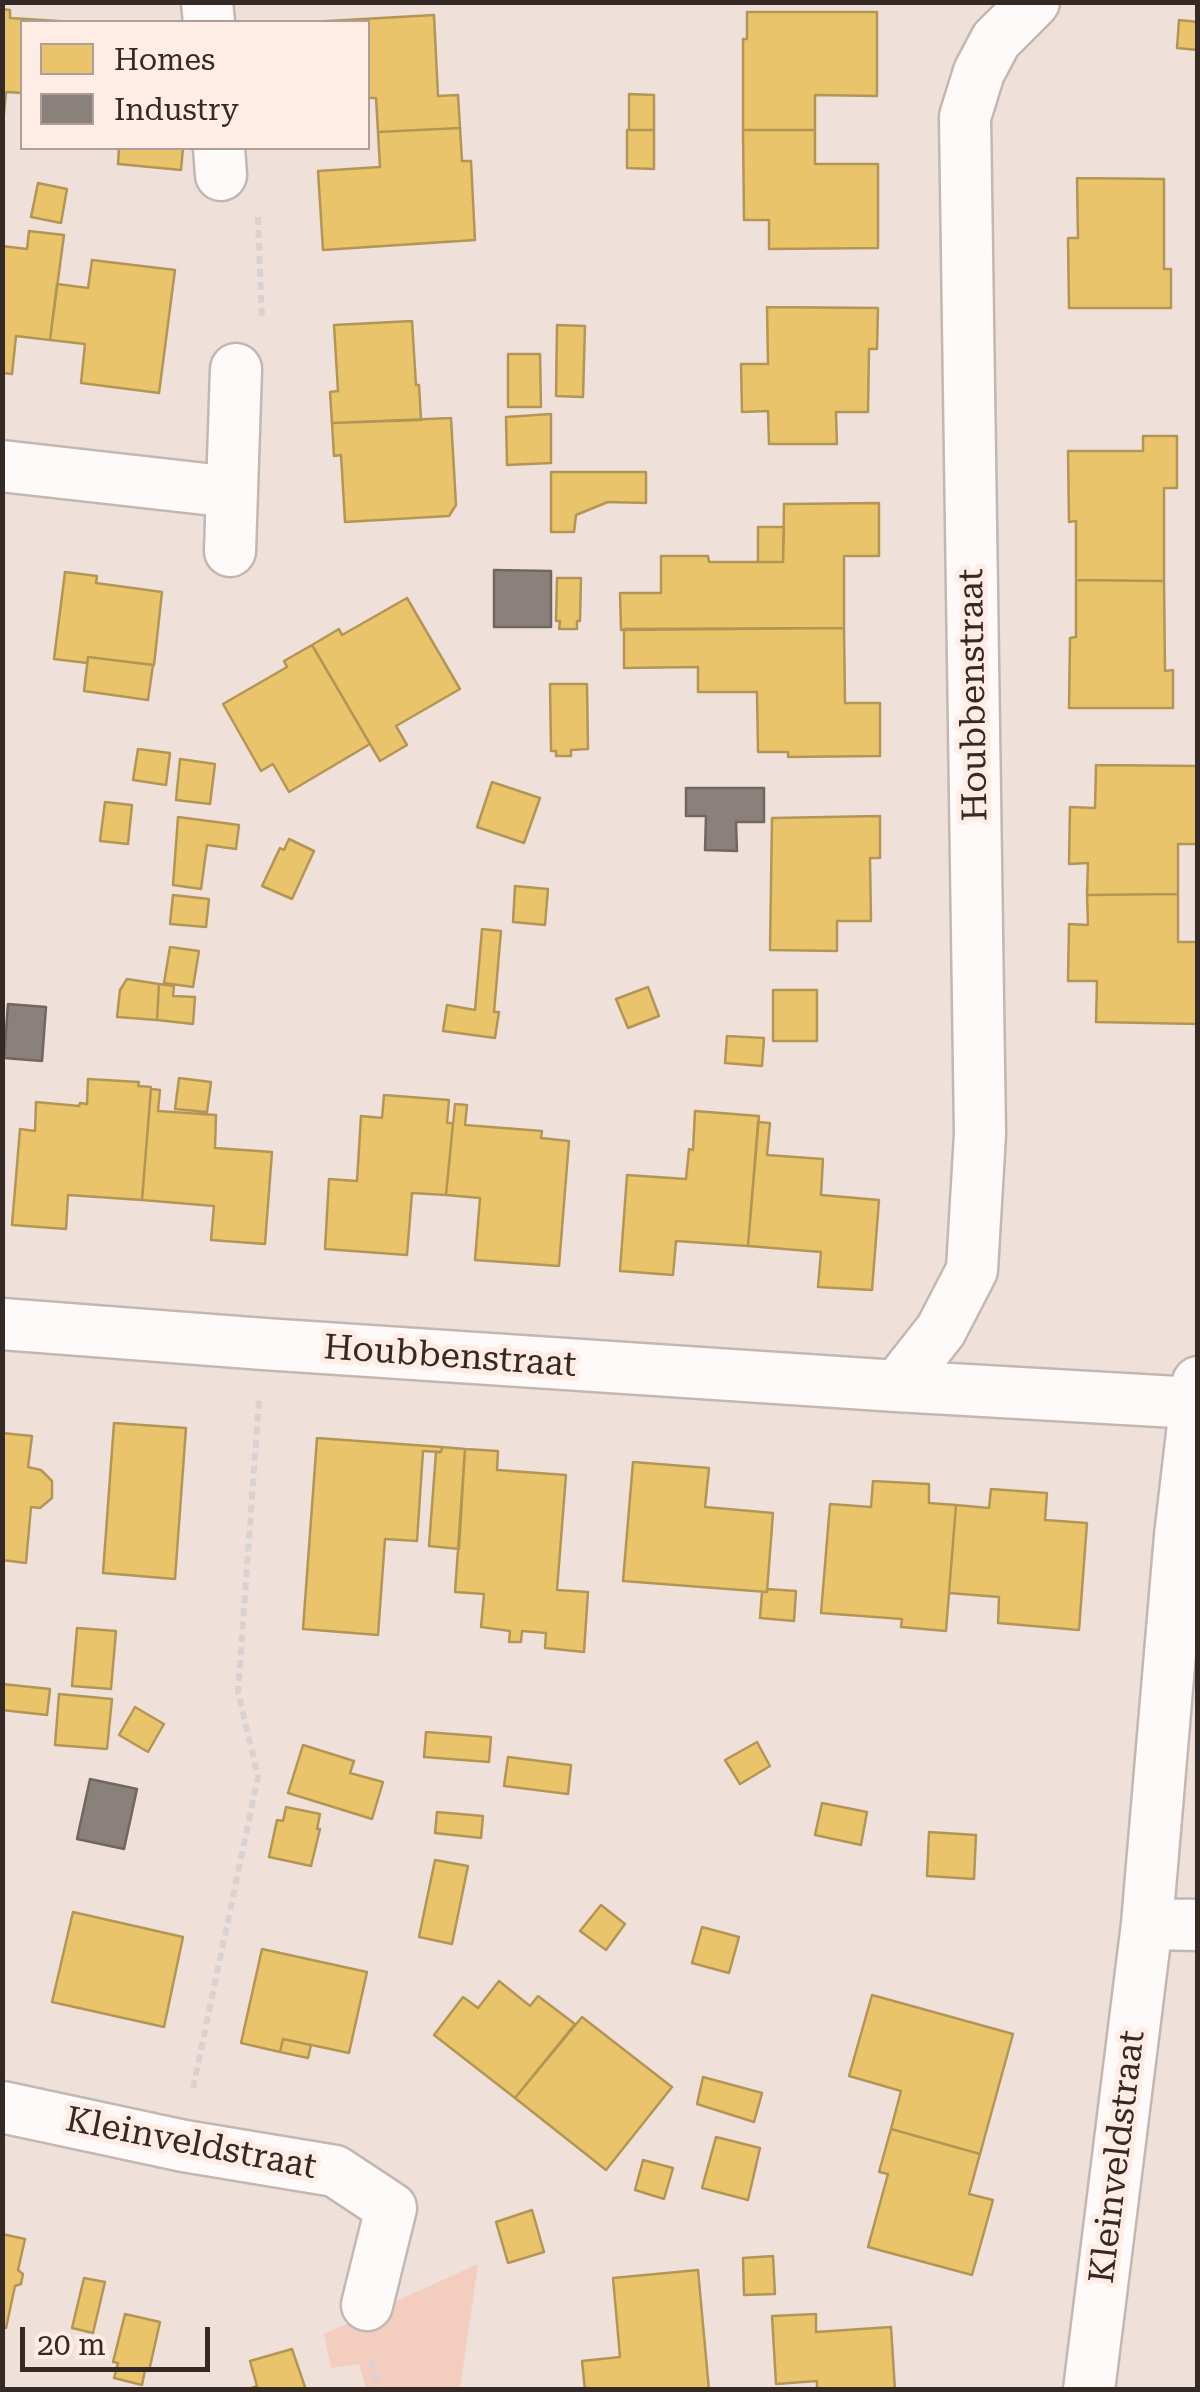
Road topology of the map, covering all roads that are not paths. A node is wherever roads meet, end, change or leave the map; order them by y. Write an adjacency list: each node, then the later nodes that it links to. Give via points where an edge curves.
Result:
1 (1034, 2): 7 (street, Houbbenstraat, via 996,40 965,117 980,1134 972,1270 941,1330)
2 (236, 369): 4 (street)
3 (2, 466): 4 (street)
4 (232, 492): 5 (street)
5 (230, 551)
6 (2, 1324): 7 (street, Houbbenstraat)
7 (897, 1386): 8 (street, Houbbenstraat)
8 (1196, 1392): 9 (street, Kleinveldstraat)
9 (1147, 1924): 10 (street); 13 (street, Kleinveldstraat)
10 (1198, 1925)
11 (2, 2107): 12 (street, Kleinveldstraat, via 335,2171 390,2208)
12 (367, 2305)
13 (1088, 2390)

